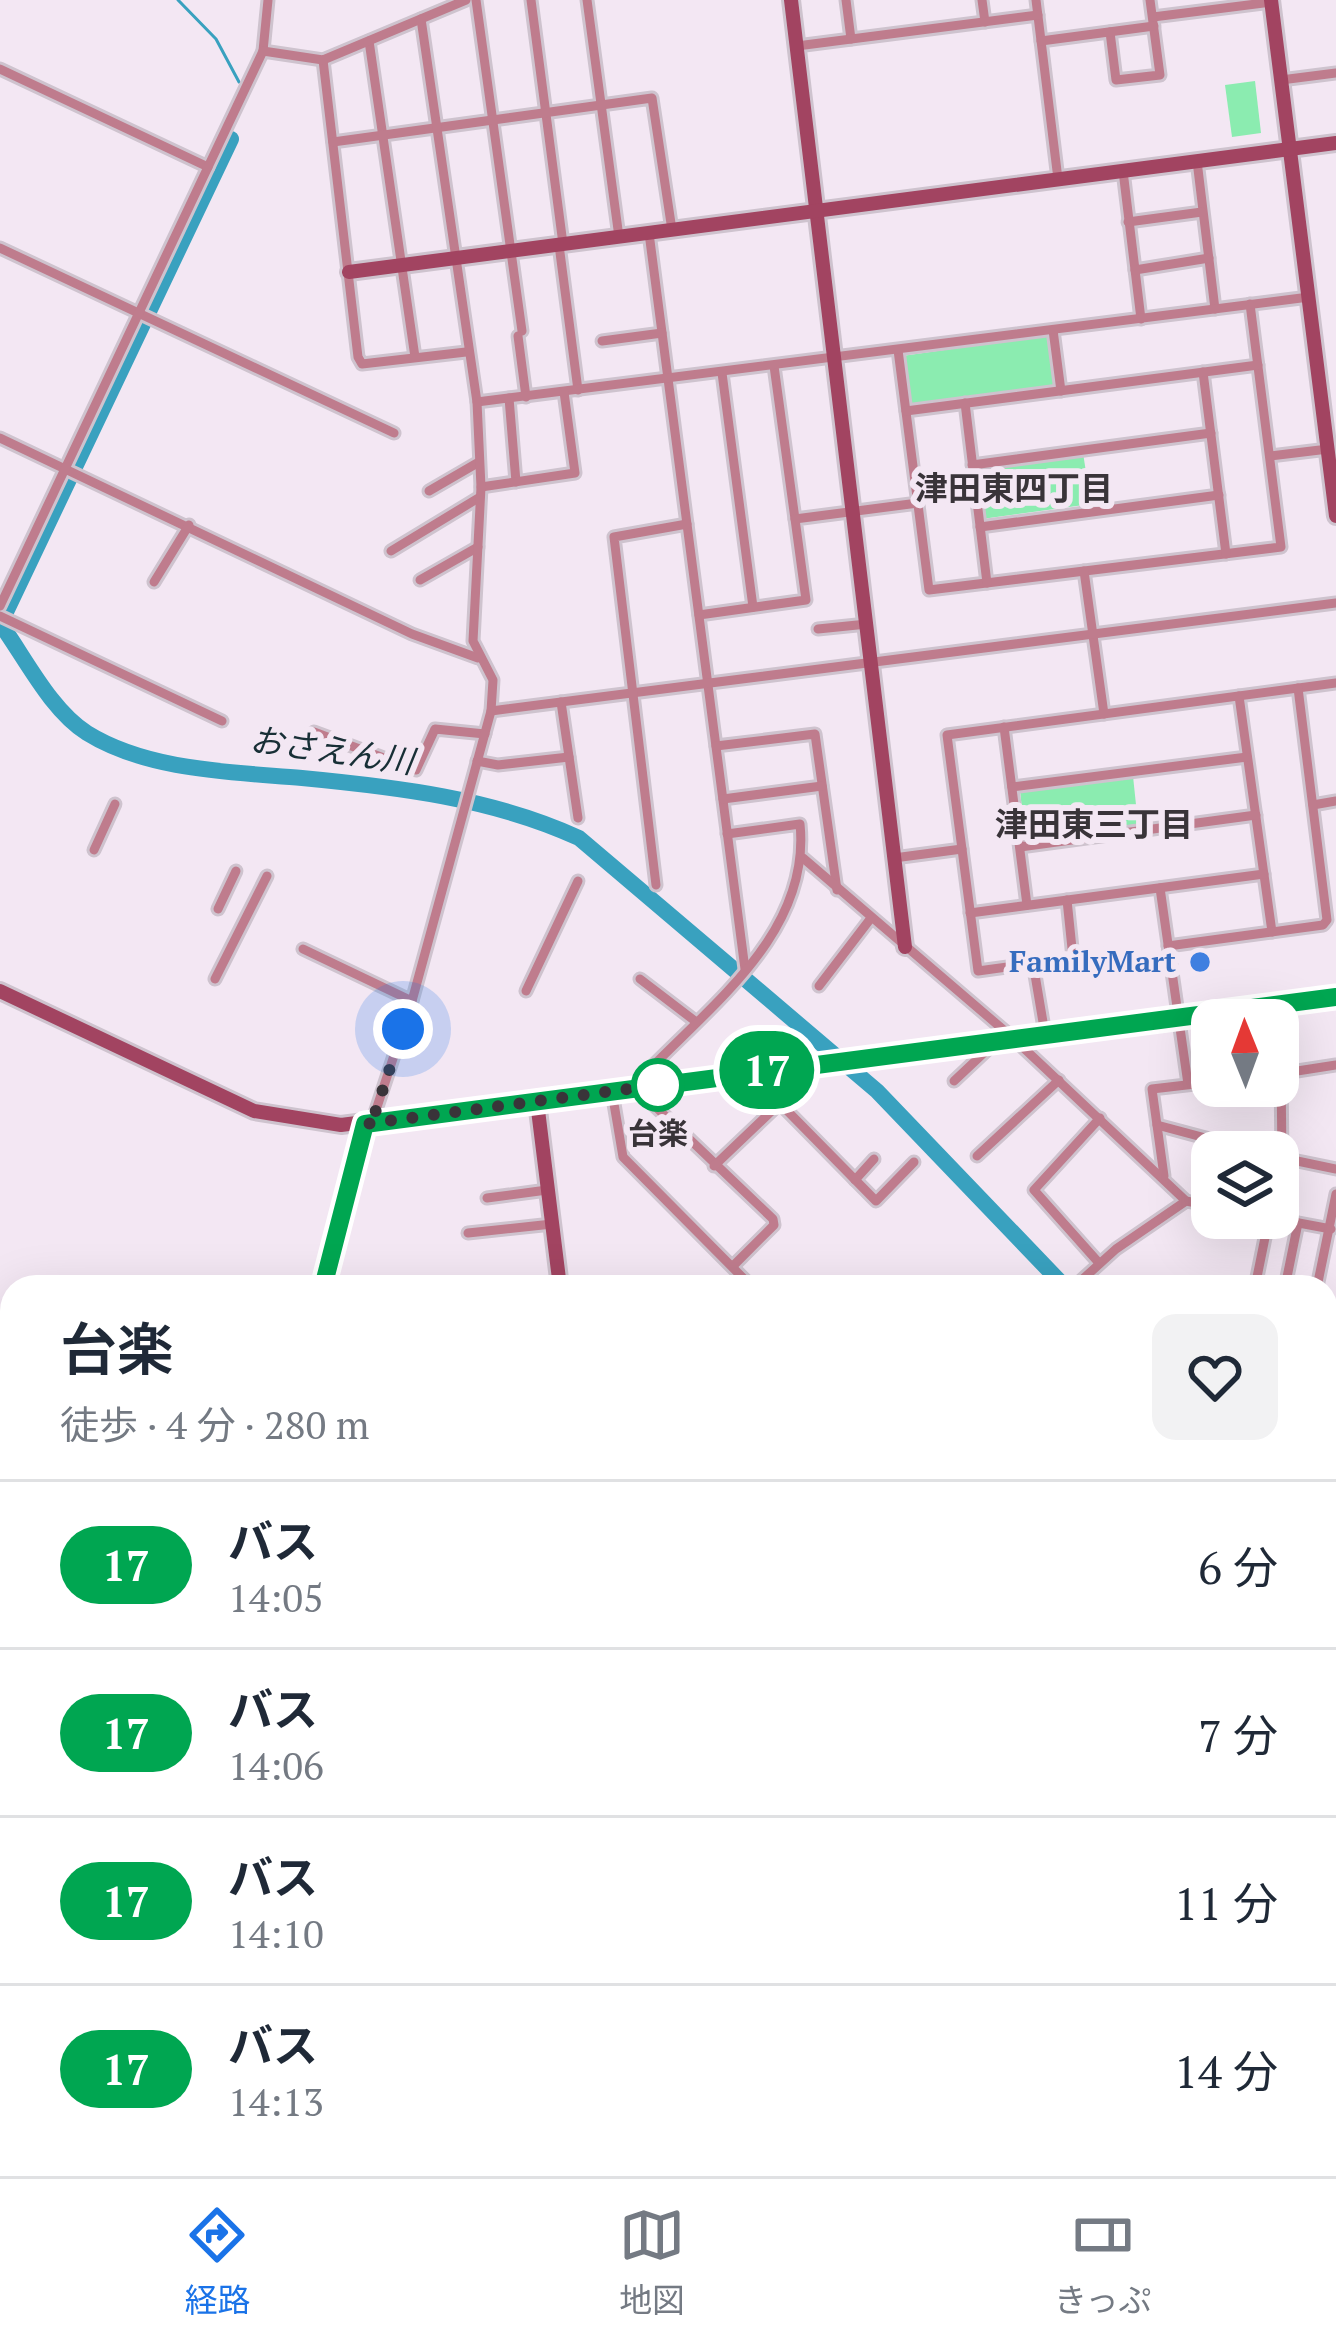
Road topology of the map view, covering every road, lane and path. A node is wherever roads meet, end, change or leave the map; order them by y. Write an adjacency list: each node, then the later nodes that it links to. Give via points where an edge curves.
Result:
1 (268, 0): 21 (street)
2 (466, 0): 13 (street)
3 (476, 0): 28 (street)
4 (531, 0): 27 (street)
5 (587, 0): 26 (street)
6 (791, 0): 20 (street)
7 (846, 0): 17 (street)
8 (982, 0): 14 (street)
9 (1036, 0): 12 (street)
10 (1150, 0): 15 (street)
11 (1272, 1): 15 (street); 25 (street)
12 (1038, 15): 14 (street); 19 (street)
13 (421, 20): 18 (street); 29 (street)
14 (985, 22): 17 (street)
15 (1153, 22): 16 (street); 16 (street, via 1160,75 1116,80)
16 (1110, 32): 19 (street)
17 (851, 39): 20 (street)
18 (369, 41): 22 (street); 30 (street)
19 (1041, 41): 37 (street)
20 (797, 46): 38 (street)
21 (263, 51): 22 (street); 35 (street)
22 (323, 60): 31 (street)
23 (0, 69): 35 (street)
24 (1336, 73): 25 (street)
25 (1281, 80): 33 (street)
26 (601, 105): 27 (street); 41 (street, via 652,98); 43 (street)
27 (546, 112): 28 (street); 44 (street)
28 (494, 120): 29 (street); 46 (street)
29 (436, 128): 30 (street); 47 (street)
30 (383, 135): 31 (street); 49 (street)
31 (333, 142): 51 (street)
32 (1336, 143): 33 (street)
33 (1289, 149): 34 (street); 52 (street)
34 (1197, 161): 36 (street); 39 (street)
35 (208, 167): 55 (street)
36 (1123, 171): 37 (street); 40 (street)
37 (1058, 179): 38 (street)
38 (813, 211): 41 (street); 63 (street)
39 (1202, 212): 40 (street); 48 (street)
40 (1128, 221): 50 (street)
41 (672, 230): 42 (street)
42 (649, 233): 43 (street); 58 (street)
43 (619, 237): 44 (street)
44 (561, 244): 46 (street); 70 (street)
45 (0, 248): 55 (street)
46 (513, 250): 47 (street); 73 (street)
47 (453, 258): 49 (street); 61 (street)
48 (1209, 258): 50 (street); 54 (street)
49 (401, 265): 51 (street); 62 (street)
50 (1135, 270): 56 (street)
51 (349, 272): 62 (street, via 362,364)
52 (1309, 297): 53 (street); 69 (street)
53 (1250, 304): 54 (street); 64 (street)
54 (1216, 309): 56 (street)
55 (138, 314): 79 (street); 85 (street)
56 (1141, 319): 57 (street)
57 (1053, 330): 60 (street); 71 (street)
58 (662, 333): 59 (street); 68 (street)
59 (602, 341)
60 (898, 350): 63 (street); 77 (street)
61 (466, 352): 62 (street); 75 (street)
62 (415, 357)
63 (832, 359): 65 (street); 91 (street)
64 (1258, 365): 66 (street); 82 (street)
65 (774, 366): 67 (street); 93 (street)
66 (1203, 372): 71 (street); 78 (street)
67 (722, 373): 68 (street); 106 (street)
68 (668, 380): 70 (street); 94 (street)
69 (1328, 383): 81 (street)
70 (578, 390): 72 (street)
71 (1060, 391): 76 (street)
72 (564, 392): 73 (street); 86 (street, via 575,473)
73 (526, 397): 74 (street)
74 (509, 398): 75 (street); 86 (street)
75 (477, 402): 83 (street)
76 (965, 403): 77 (street); 84 (street)
77 (906, 411): 90 (street)
78 (1211, 433): 84 (street); 89 (street)
79 (394, 434)
80 (0, 438): 85 (street)
81 (1328, 449): 82 (street); 92 (street)
82 (1270, 456): 99 (street, via 1281,547)
83 (479, 462): 87 (street); 88 (street)
84 (972, 465): 96 (street)
85 (66, 469): 95 (street); 105 (street)
86 (516, 482): 88 (street)
87 (429, 490)
88 (480, 492): 97 (street); 98 (street)
89 (1219, 496): 96 (street); 99 (street)
90 (918, 502): 91 (street); 103 (street, via 929,590)
91 (852, 512): 93 (street); 109 (street)
92 (1336, 515)
93 (795, 519): 106 (street, via 806,599)
94 (687, 524): 107 (street); 117 (street, via 614,537)
95 (189, 525): 102 (street); 112 (street)
96 (980, 527): 103 (street)
97 (478, 547): 101 (street); 112 (street)
98 (391, 551)
99 (1226, 554): 100 (street)
100 (1084, 571): 103 (street); 111 (street)
101 (420, 580)
102 (154, 582)
103 (987, 583)
104 (1336, 603): 111 (street)
105 (0, 606)
106 (753, 607): 107 (street)
107 (699, 615): 115 (street)
108 (0, 616): 122 (street)
109 (867, 624): 110 (street); 113 (street)
110 (818, 629)
111 (1093, 635): 113 (street); 121 (street)
112 (478, 658): 120 (street, via 493,680)
113 (872, 663): 115 (street); 143 (street)
114 (1336, 682): 116 (street)
115 (708, 684): 117 (street); 126 (street)
116 (1298, 688): 118 (street); 135 (street)
117 (633, 693): 119 (street); 148 (street)
118 (1239, 696): 121 (street); 128 (street)
119 (561, 702): 120 (street); 127 (street)
120 (491, 711): 125 (street)
121 (1104, 714): 123 (street)
122 (222, 721)
123 (1004, 727): 131 (street); 140 (street, via 947,735)
124 (314, 732): 125 (street, via 416,770 435,729)
125 (485, 734): 129 (street)
126 (716, 746): 130 (street, via 815,734); 132 (street)
127 (569, 757): 129 (street); 137 (street)
128 (1247, 757): 131 (street); 136 (street)
129 (477, 761): 168 (street)
130 (822, 786): 132 (street); 150 (street)
131 (1012, 787): 139 (street)
132 (723, 799): 138 (street)
133 (1336, 801): 135 (street)
134 (115, 804): 141 (street)
135 (1312, 805): 156 (street, via 1327,920)
136 (1256, 815): 139 (street); 145 (street)
137 (578, 818)
138 (727, 834): 142 (street, via 800,824); 161 (street)
139 (1020, 847): 152 (street)
140 (962, 849): 143 (street); 154 (street)
141 (94, 850)
142 (803, 858): 150 (street); 161 (street, via 778,929)
143 (894, 858): 157 (street)
144 (236, 871): 153 (street)
145 (1264, 874): 149 (street); 156 (street)
146 (267, 876): 162 (street)
147 (578, 881): 166 (street)
148 (656, 885)
149 (1160, 888): 151 (street); 158 (street)
150 (837, 890): 155 (street)
151 (1066, 900): 152 (street); 160 (street, via 1073,958)
152 (1027, 905): 154 (street)
153 (218, 909)
154 (970, 913): 160 (street, via 978,971)
155 (871, 918): 157 (street); 164 (street)
156 (1272, 932): 158 (street)
157 (905, 946): 172 (street)
158 (1168, 946): 169 (street)
159 (303, 950): 168 (street)
160 (1033, 963): 171 (street)
161 (745, 969): 170 (street)
162 (215, 979)
163 (640, 979): 170 (street)
164 (819, 986)
165 (0, 991): 186 (street, via 254,1111)
166 (526, 992)
167 (1336, 997): 169 (street)
168 (412, 1001): 186 (street)
169 (1178, 1018): 171 (street); 179 (street)
170 (695, 1022): 181 (street)
171 (1045, 1034): 172 (street)
172 (1013, 1038): 173 (street); 177 (street)
173 (988, 1042): 176 (street); 178 (street)
174 (1336, 1065): 175 (street)
175 (1299, 1071)
176 (748, 1072): 181 (street); 184 (street)
177 (1059, 1080): 185 (street); 189 (street)
178 (954, 1082)
179 (1188, 1084): 180 (street); 187 (street, via 1152,1089)
180 (1191, 1084)
181 (640, 1088): 182 (street); 193 (street)
182 (612, 1092): 183 (street); 209 (street, via 623,1157)
183 (537, 1102): 186 (street); 197 (street)
184 (779, 1104): 193 (street); 196 (street)
185 (1100, 1118): 195 (street); 208 (street, via 1034,1190)
186 (365, 1124): 210 (street)
187 (1157, 1125): 188 (street); 195 (street)
188 (1191, 1134)
189 (977, 1156)
190 (874, 1159): 196 (street)
191 (914, 1162): 196 (street, via 876,1202)
192 (1299, 1162): 194 (street)
193 (714, 1166): 209 (street, via 774,1225)
194 (1336, 1169)
195 (1163, 1176): 200 (street)
196 (855, 1180)
197 (547, 1190): 199 (street); 203 (street)
198 (1336, 1194): 204 (street)
199 (487, 1198)
200 (1186, 1201): 201 (street); 208 (street)
201 (1191, 1202)
202 (1299, 1223): 204 (street)
203 (552, 1224): 205 (street); 211 (street)
204 (1333, 1229): 216 (street)
205 (468, 1233)
206 (1265, 1239): 214 (street)
207 (1295, 1239): 215 (street)
208 (1099, 1263): 213 (street)
209 (734, 1265): 212 (street)
210 (327, 1275)
211 (558, 1275)
212 (742, 1275)
213 (1086, 1275)
214 (1258, 1275)
215 (1287, 1275)
216 (1321, 1275)

